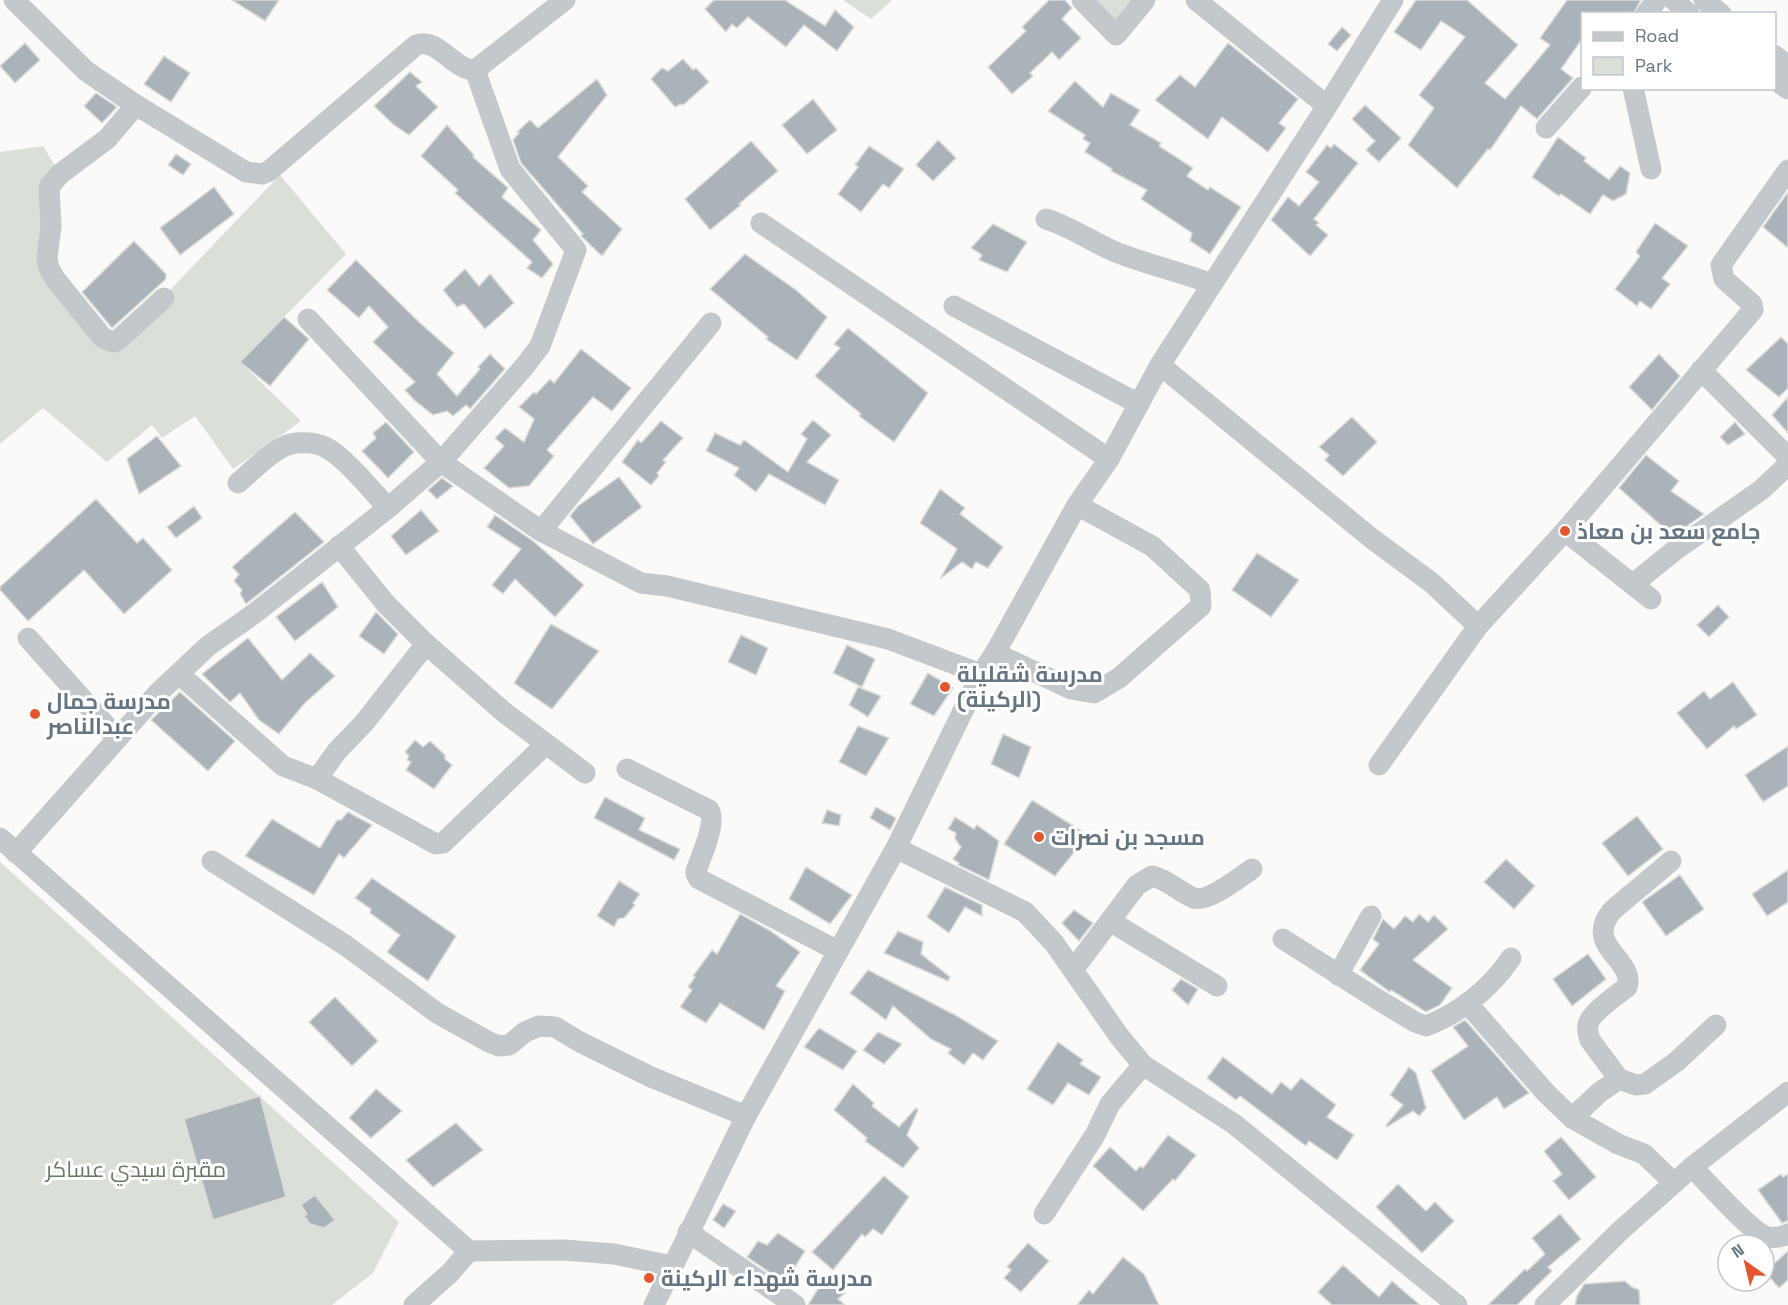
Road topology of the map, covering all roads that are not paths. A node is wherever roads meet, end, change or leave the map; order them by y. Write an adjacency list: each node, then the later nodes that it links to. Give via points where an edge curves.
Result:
1 (14, 0): 18 (street, via 86,71)
2 (565, 0): 15 (street)
3 (1082, 0): 4 (street, via 1116,35)
4 (1145, 0)
5 (1196, 0): 19 (street)
6 (1393, 0): 19 (street)
7 (1657, 0): 10 (street)
8 (1674, 0): 11 (street)
9 (1704, 0): 12 (street)
10 (1648, 12)
11 (1687, 12)
12 (1719, 12)
13 (1776, 57): 14 (street)
14 (1788, 66)
15 (475, 70): 18 (street, via 464,68 433,47 416,45 262,174 246,172); 35 (street, via 510,169 576,250 540,346)
16 (1581, 88): 20 (street)
17 (1634, 90): 21 (street)
18 (136, 105): 26 (street, via 107,139 60,174 49,187 51,226 46,258 55,279 108,340 117,341)
19 (1327, 106): 25 (street)
20 (1546, 128)
21 (1651, 169)
22 (1788, 170): 31 (street, via 1721,265 1724,279 1753,309)
23 (1046, 219): 25 (street, via 1106,248)
24 (761, 223): 34 (street)
25 (1212, 284): 30 (street)
26 (164, 298)
27 (954, 306): 32 (street)
28 (308, 319): 35 (street)
29 (711, 323): 40 (street)
30 (1160, 365): 32 (street); 45 (street, via 1371,538 1432,583)
31 (1701, 370): 33 (street); 41 (street)
32 (1139, 404): 34 (street)
33 (1788, 457)
34 (1109, 459): 38 (street)
35 (441, 462): 39 (street); 40 (street)
36 (1788, 465): 43 (street, via 1761,490)
37 (238, 483): 39 (street, via 284,446 317,445 337,455)
38 (1077, 505): 48 (street); 48 (street, via 1152,546 1200,590 1201,606 1119,678 1094,693 1071,689)
39 (388, 508): 42 (street)
40 (541, 531): 50 (street, via 641,583 888,639)
41 (1565, 531): 43 (street); 45 (street)
42 (339, 546): 47 (street, via 386,604); 49 (street, via 208,646)
43 (1633, 584): 44 (street)
44 (1651, 599)
45 (1478, 626): 53 (street)
46 (28, 638): 51 (street)
47 (426, 644): 52 (street); 56 (street)
48 (995, 653): 50 (street)
49 (178, 674): 51 (street); 56 (street, via 283,766)
50 (981, 674): 58 (street)
51 (117, 738): 59 (street)
52 (546, 744): 55 (street); 56 (street, via 441,844)
53 (1379, 765)
54 (627, 769): 66 (street, via 710,810 711,825 696,871 699,879)
55 (585, 773)
56 (317, 779)
57 (0, 838): 59 (street)
58 (896, 848): 66 (street); 68 (street, via 1025,912)
59 (16, 853): 83 (street)
60 (213, 861): 76 (street, via 345,945 437,1013 489,1042 509,1045 539,1026 555,1028 651,1077)
61 (1671, 861): 74 (street, via 1611,912 1603,930 1606,945 1626,971 1629,983 1591,1017 1587,1032)
62 (1252, 869): 64 (street, via 1219,891 1196,899 1165,879 1152,876 1137,885)
63 (1371, 916): 69 (street)
64 (1110, 921): 68 (street); 70 (street)
65 (1283, 939): 69 (street)
66 (838, 951): 76 (street)
67 (1511, 958): 71 (street, via 1501,973)
68 (1073, 970): 73 (street)
69 (1338, 975): 71 (street, via 1420,1025 1433,1023)
70 (1217, 986)
71 (1467, 1003): 77 (street)
72 (1716, 1025): 74 (street, via 1676,1062 1645,1083 1636,1085)
73 (1143, 1065): 80 (street, via 1110,1104 1095,1135); 88 (street, via 1234,1124)
74 (1619, 1079): 77 (street)
75 (1788, 1092): 78 (street)
76 (746, 1116): 81 (street)
77 (1572, 1118): 79 (street, via 1644,1154)
78 (1692, 1167): 79 (street); 82 (street, via 1764,1236)
79 (1674, 1183): 89 (street)
80 (1044, 1214)
81 (688, 1232): 84 (street); 87 (street)
82 (1788, 1234)
83 (469, 1251): 84 (street, via 564,1250 614,1254); 85 (street)
84 (672, 1266): 86 (street)
85 (414, 1305)
86 (654, 1305)
87 (795, 1305)
88 (1457, 1305)
89 (1545, 1305)

